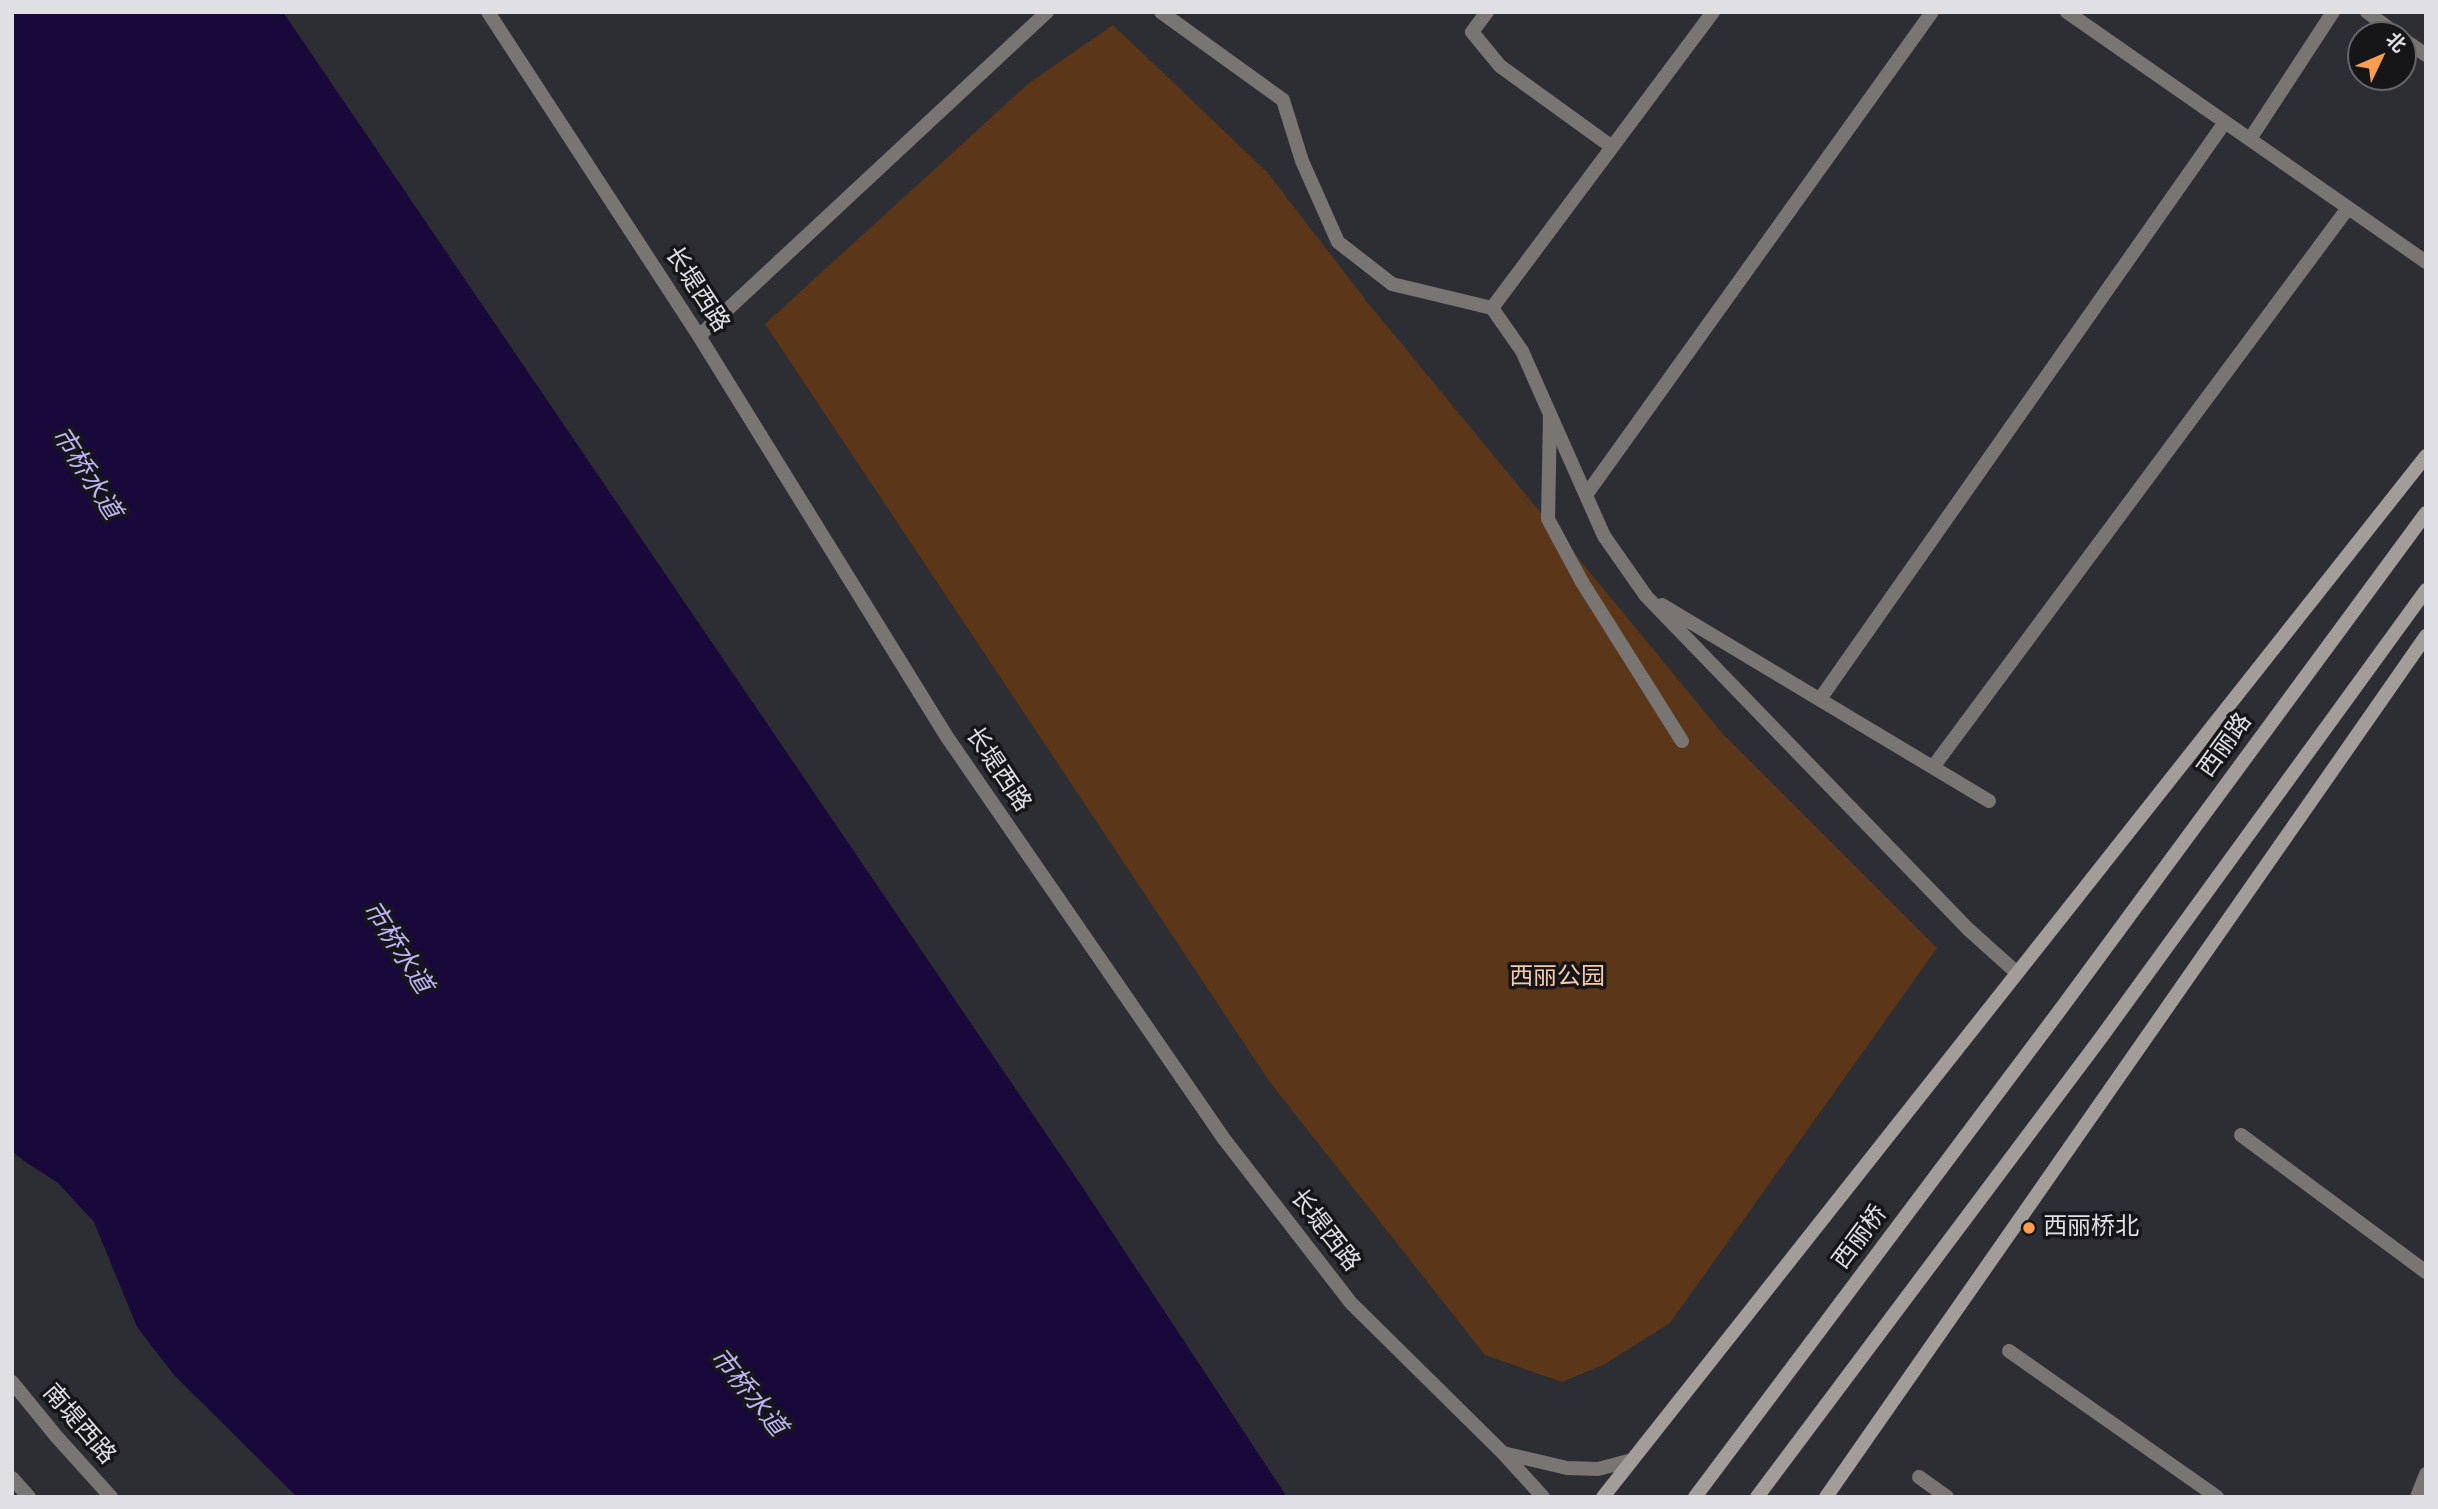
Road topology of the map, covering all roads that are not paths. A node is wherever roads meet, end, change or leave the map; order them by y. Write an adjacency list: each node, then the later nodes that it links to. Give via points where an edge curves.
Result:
1 (488, 12): 15 (street, 长堤西路)
2 (1047, 12): 15 (street)
3 (1161, 12): 14 (street, via 1283,100 1302,160 1338,242 1392,284)
4 (1487, 12): 11 (street, via 1472,32 1500,66)
5 (1713, 12): 11 (street)
6 (1931, 12): 18 (street)
7 (2067, 12): 9 (street)
8 (2333, 12): 10 (street)
9 (2225, 122): 10 (street); 23 (street)
10 (2250, 139): 12 (street)
11 (1612, 148): 14 (street)
12 (2348, 208): 13 (street); 25 (street)
13 (2426, 262)
14 (1492, 308): 16 (street, via 1522,351)
15 (699, 336): 33 (street, 长堤西路, via 947,737 1224,1139 1351,1303)
16 (1550, 415): 18 (street); 24 (street, via 1548,519)
17 (2426, 456): 27 (main road)
18 (1586, 495): 21 (street, via 1604,536)
19 (2426, 513): 28 (main road, 西丽路)
20 (2426, 590): 43 (main road, via 2100,1039)
21 (1646, 596): 23 (street); 27 (street, via 1968,929)
22 (2426, 636): 44 (main road)
23 (1820, 699): 25 (street)
24 (1682, 741)
25 (1933, 767): 26 (street)
26 (1989, 801)
27 (2017, 973): 34 (main road)
28 (2063, 1006): 42 (main road, 西丽桥)
29 (2241, 1135): 30 (street)
30 (2426, 1272)
31 (2009, 1351): 46 (street)
32 (12, 1382): 39 (street, 南堤西路)
33 (1503, 1453): 34 (street, via 1567,1468 1598,1469); 40 (street, 长堤西路)
34 (1632, 1460): 41 (main road)
35 (2426, 1474): 47 (street)
36 (1919, 1477): 45 (street)
37 (12, 1478): 38 (street)
38 (29, 1497)
39 (111, 1497)
40 (1543, 1497)
41 (1603, 1497)
42 (1695, 1497)
43 (1758, 1497)
44 (1826, 1497)
45 (1947, 1497)
46 (2217, 1497)
47 (2417, 1497)

